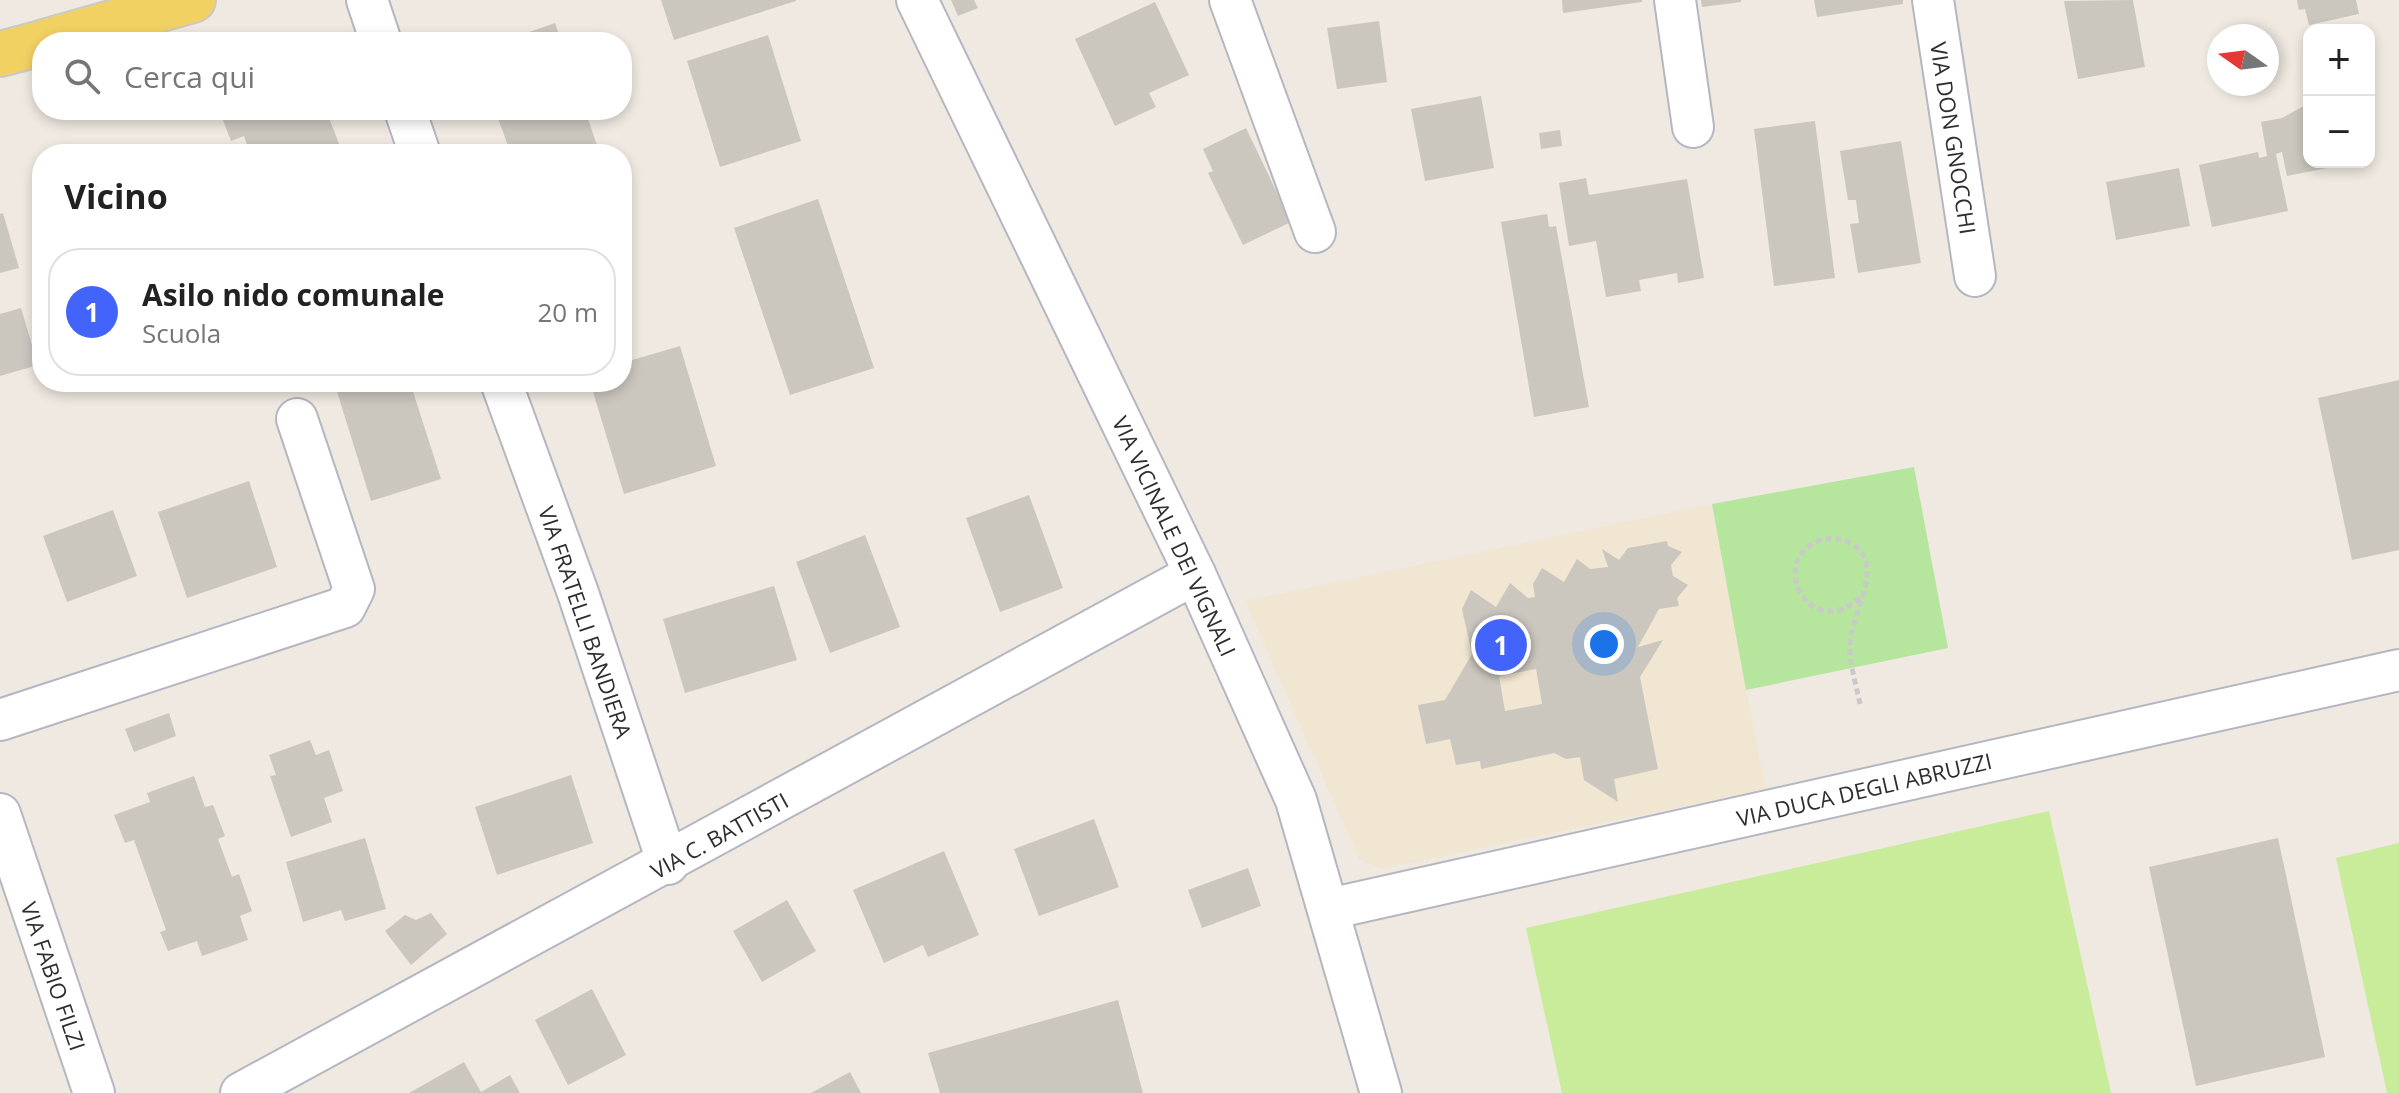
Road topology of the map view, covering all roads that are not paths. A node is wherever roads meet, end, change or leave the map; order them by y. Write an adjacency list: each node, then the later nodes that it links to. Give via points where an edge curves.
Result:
1 (193, 0): 7 (main road)
2 (367, 0): 8 (street)
3 (917, 0): 18 (street, VIA VICINALE DEI VIGNALI)
4 (1230, 0): 14 (street)
5 (1675, 0): 12 (street)
6 (1933, 0): 15 (street, VIA DON GNOCCHI)
7 (79, 32)
8 (378, 32)
9 (32, 45): 10 (main road)
10 (0, 54)
11 (408, 120): 13 (street)
12 (1693, 127)
13 (417, 144)
14 (1315, 232)
15 (1975, 276)
16 (505, 392): 22 (street, VIA FRATELLI BANDIERA)
17 (297, 419): 20 (street, via 354,589 345,607)
18 (1195, 574): 22 (street, VIA C. BATTISTI); 23 (street, VIA VICINALE DEI VIGNALI, via 1296,800)
19 (2399, 670): 23 (street, VIA DUCA DEGLI ABRUZZI)
20 (0, 720)
21 (0, 814): 24 (street, VIA FABIO FILZI)
22 (668, 864): 25 (street, VIA C. BATTISTI)
23 (1329, 909): 26 (street, VIA VICINALE DEI VIGNALI)
24 (94, 1093)
25 (241, 1093)
26 (1381, 1093)

